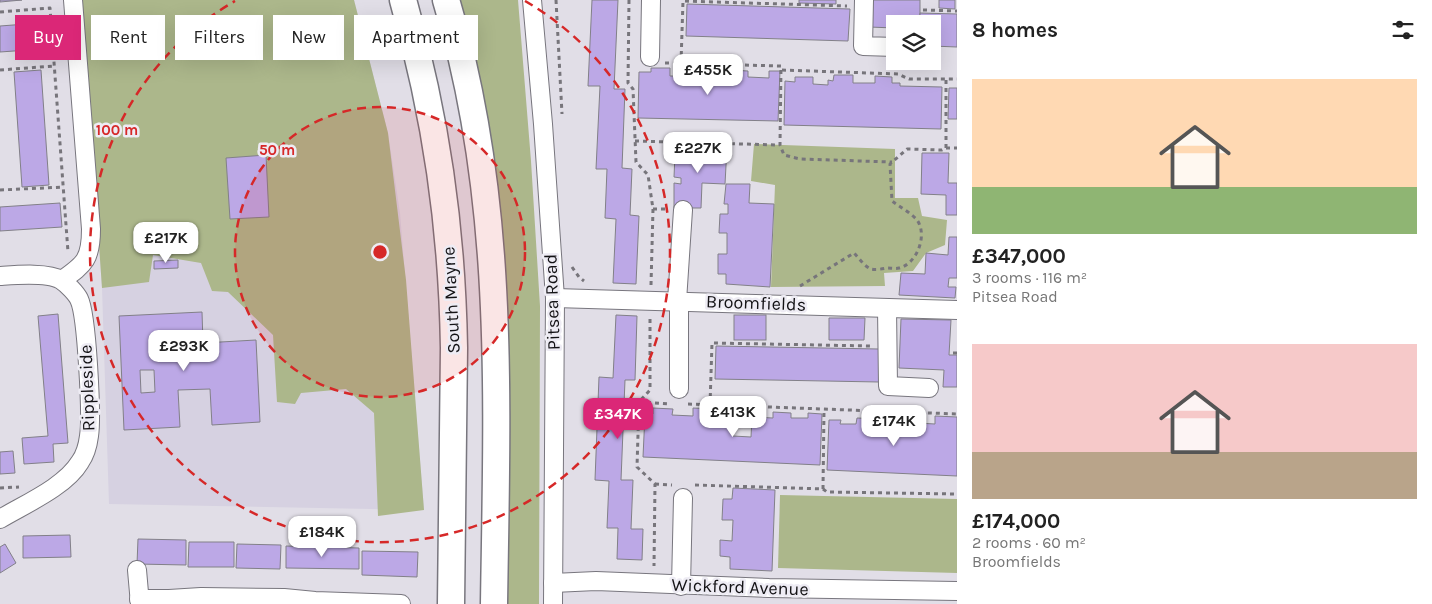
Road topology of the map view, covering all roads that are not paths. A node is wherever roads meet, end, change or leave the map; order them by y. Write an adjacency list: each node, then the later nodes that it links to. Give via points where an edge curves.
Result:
1 (73, 0): 11 (street, via 91,248 81,267)
2 (403, 0): 28 (main road, South Mayne, via 438,148 454,308)
3 (446, 0): 29 (main road, via 474,120 484,175 491,247 497,426)
4 (532, 0): 12 (street, Pitsea Road)
5 (652, 0): 8 (street)
6 (856, 3): 7 (street, via 863,46)
7 (886, 47)
8 (654, 59)
9 (683, 210): 13 (street)
10 (0, 276): 11 (street, via 41,276)
11 (62, 280): 19 (street, Rippleside, via 79,299 84,317 89,436 80,462 67,477)
12 (554, 298): 13 (street, Broomfields, via 651,295); 21 (street, Pitsea Road)
13 (678, 301): 14 (street, Broomfields); 17 (street)
14 (887, 308): 15 (street, Broomfields); 16 (street, via 888,386)
15 (957, 310)
16 (928, 388)
17 (679, 399)
18 (684, 489): 22 (street)
19 (0, 519)
20 (137, 570): 25 (street)
21 (553, 583): 22 (street, Wickford Avenue); 30 (street, Pitsea Road)
22 (681, 586): 24 (street, Wickford Avenue)
23 (957, 591): 24 (street, Wickford Avenue)
24 (769, 596)
25 (140, 601): 26 (street, via 284,598)
26 (314, 603): 27 (street)
27 (401, 604)
28 (451, 604)
29 (494, 604)
30 (553, 604)

